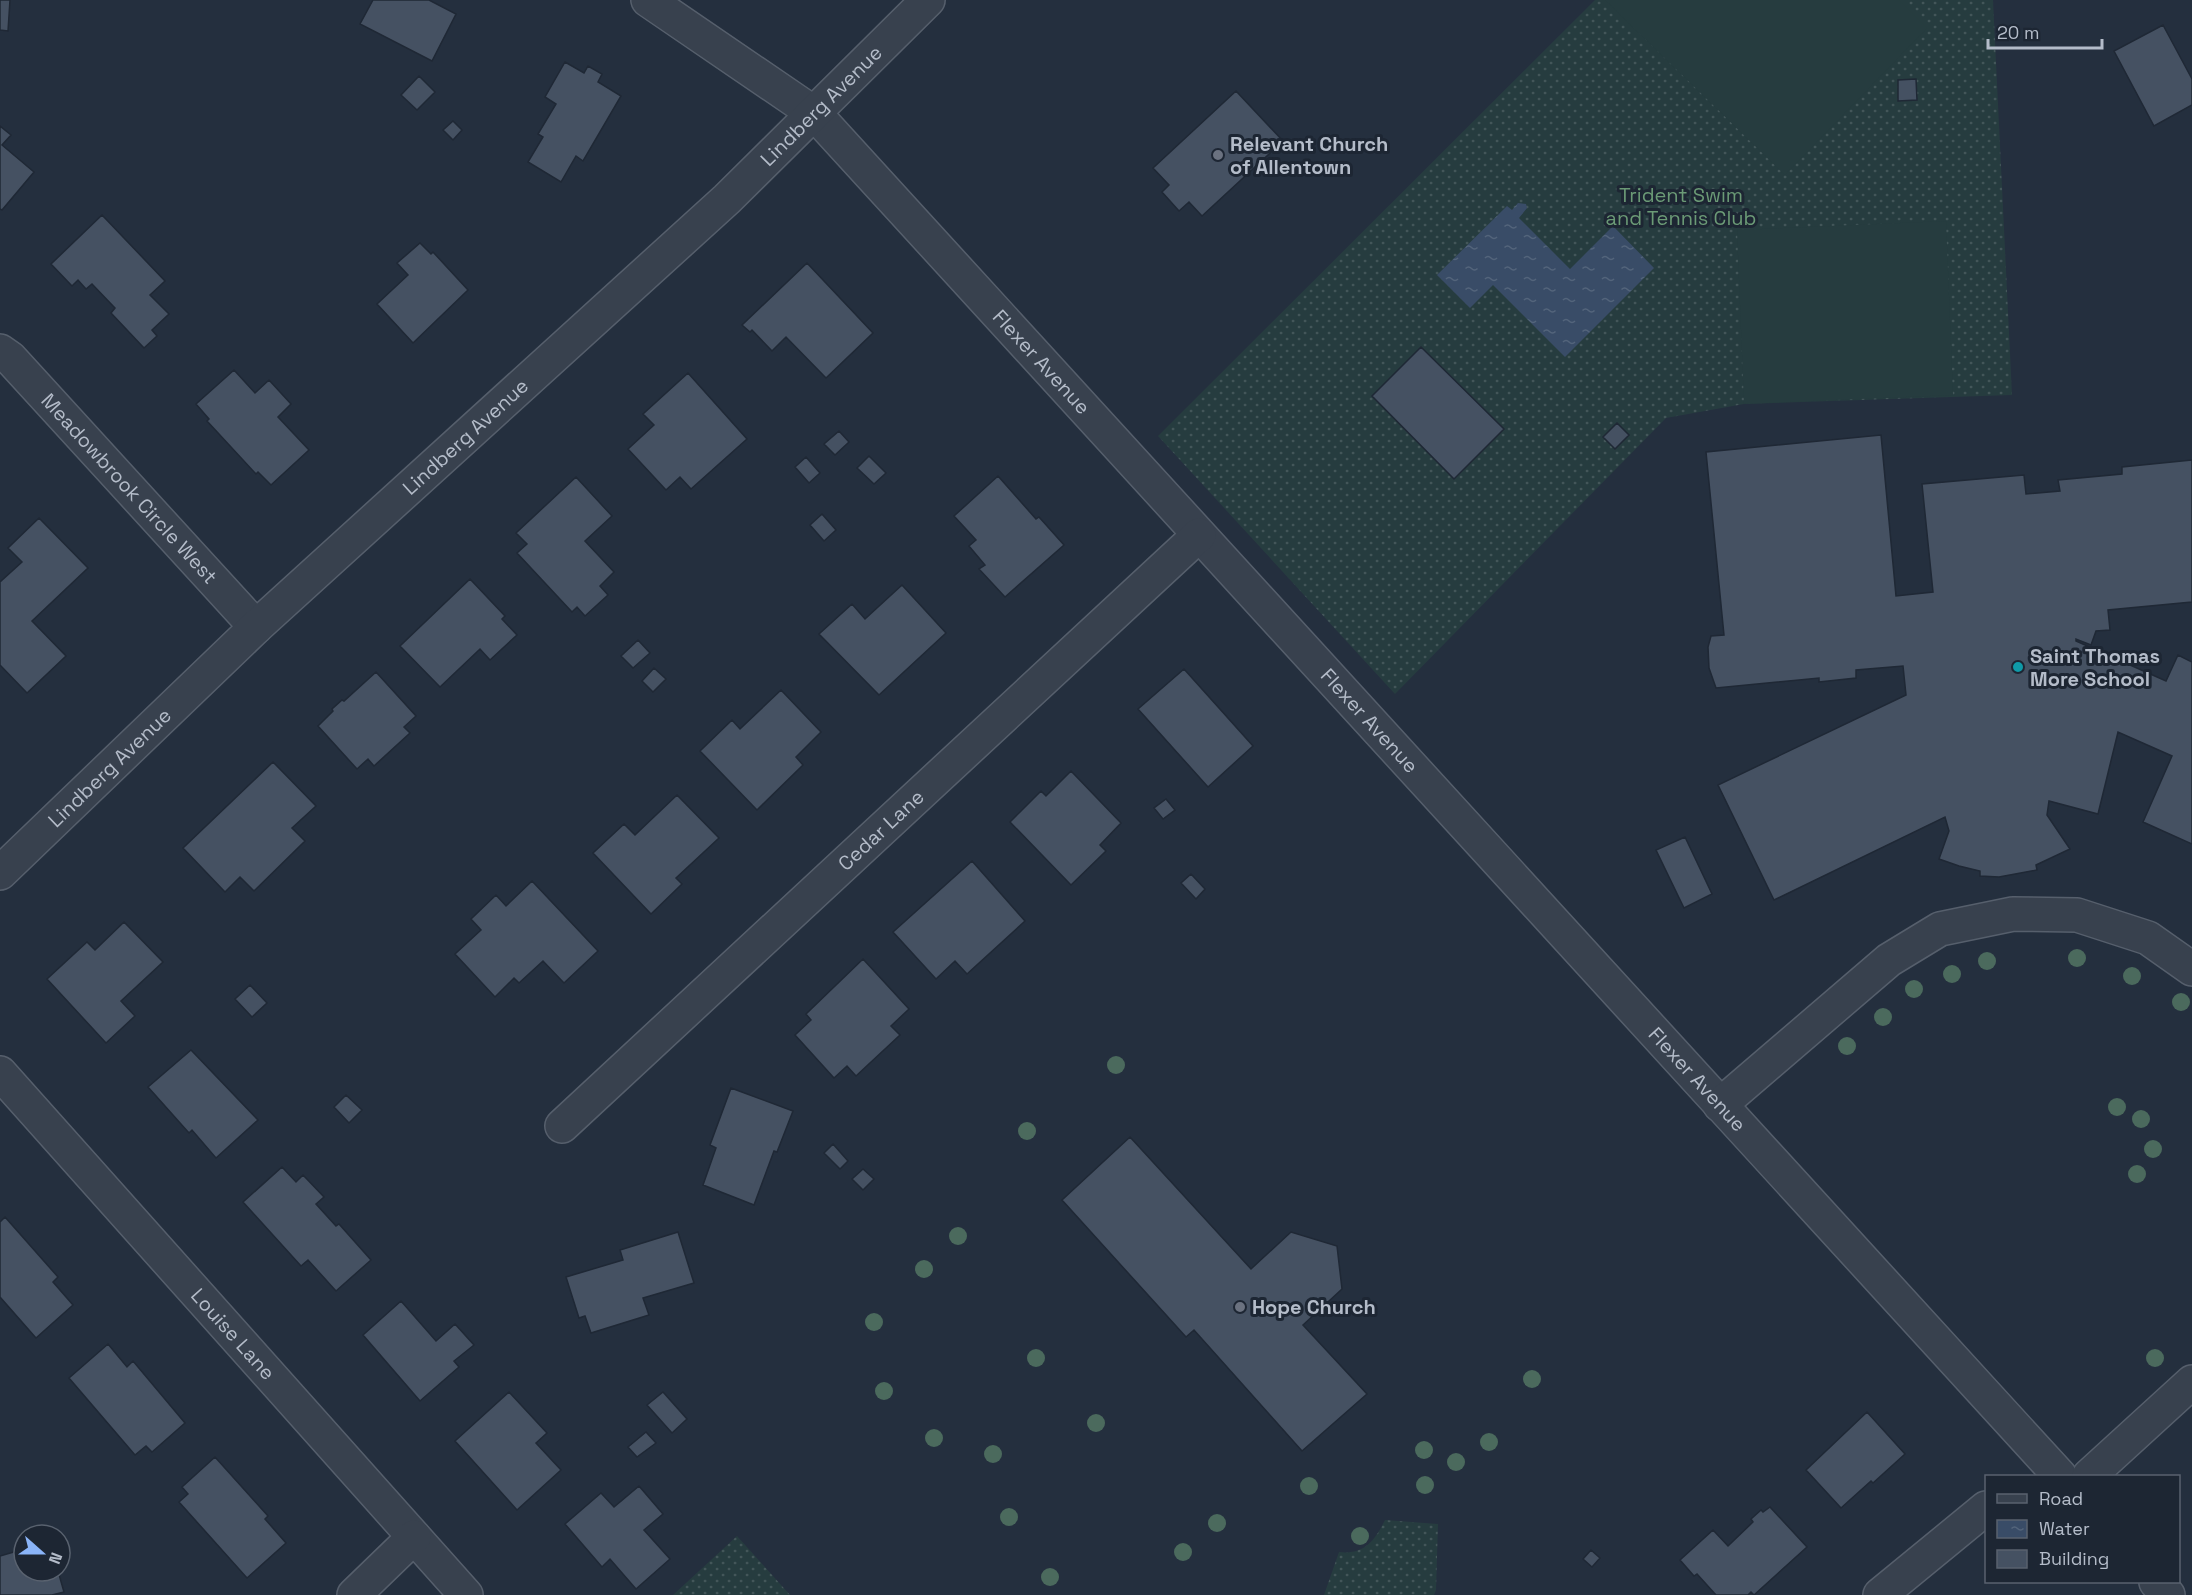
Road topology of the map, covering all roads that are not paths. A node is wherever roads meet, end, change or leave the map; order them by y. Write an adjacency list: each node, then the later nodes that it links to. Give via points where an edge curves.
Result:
1 (648, 0): 3 (street, Flexer Avenue)
2 (928, 0): 3 (street, Lindberg Avenue)
3 (815, 114): 5 (street, Flexer Avenue); 6 (street, Lindberg Avenue, via 727,199)
4 (0, 351): 6 (street, Meadowbrook Circle West)
5 (1199, 535): 10 (street, Flexer Avenue); 11 (street, Cedar Lane)
6 (256, 627): 7 (street, Lindberg Avenue)
7 (0, 873)
8 (2192, 969): 10 (street, via 2148,938 2077,915 2013,914 1940,929 1889,960)
9 (0, 1073): 16 (street, Louise Lane)
10 (1720, 1105): 13 (street, Flexer Avenue)
11 (562, 1126)
12 (2192, 1382): 14 (street)
13 (2043, 1471)
14 (2090, 1475)
15 (1985, 1509): 20 (street)
16 (414, 1537): 18 (street); 19 (street, Louise Lane)
17 (2158, 1583): 21 (street)
18 (354, 1595)
19 (466, 1595)
20 (1880, 1595)
21 (2168, 1595)

